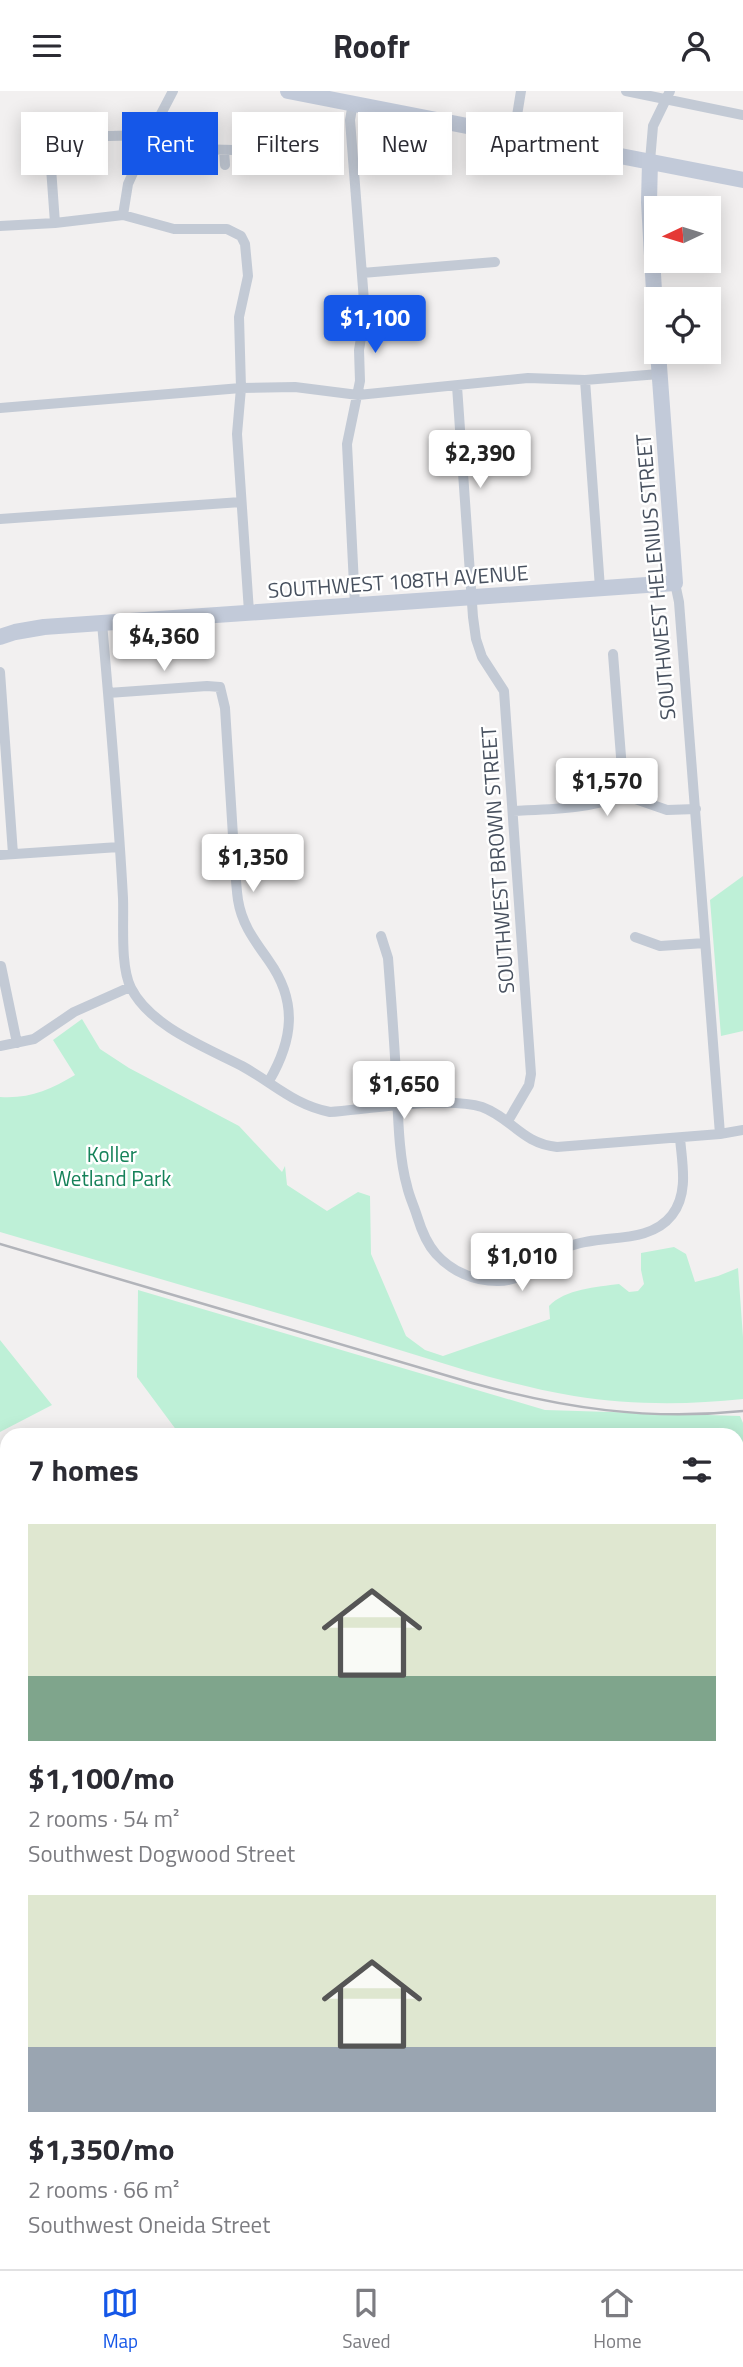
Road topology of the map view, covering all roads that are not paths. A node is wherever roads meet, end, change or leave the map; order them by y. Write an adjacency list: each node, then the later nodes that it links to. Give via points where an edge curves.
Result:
1 (173, 91): 7 (street)
2 (288, 91): 6 (street)
3 (521, 91): 8 (street)
4 (626, 91): 5 (street)
5 (669, 95): 9 (street); 16 (street, via 653,126)
6 (353, 103): 10 (street); 24 (street, via 350,120)
7 (162, 112)
8 (518, 112)
9 (743, 115)
10 (466, 125)
11 (122, 136): 21 (street, via 68,137 56,143 50,154)
12 (218, 150): 13 (street)
13 (224, 150): 14 (street); 17 (street)
14 (232, 151)
15 (623, 156): 16 (street)
16 (650, 161): 19 (street); 25 (street)
17 (225, 165)
18 (132, 175): 20 (street)
19 (743, 180)
20 (123, 215): 21 (street); 30 (street, via 174,229 227,229 242,236 248,276 239,317)
21 (55, 223): 22 (street)
22 (0, 226)
23 (495, 263): 24 (street)
24 (362, 273): 31 (street, via 365,323)
25 (654, 287)
26 (659, 364): 27 (street, SOUTHWEST HELENIUS STREET)
27 (659, 374): 28 (street); 35 (street, SOUTHWEST HELENIUS STREET)
28 (585, 380): 29 (street, via 528,378); 36 (street)
29 (457, 386): 31 (street); 37 (street, SOUTHWEST BROWN STREET)
30 (241, 388): 31 (street, via 295,387); 32 (street); 33 (street, via 237,434)
31 (358, 395): 38 (street, via 346,461)
32 (0, 408)
33 (241, 502): 34 (street); 39 (street)
34 (0, 519)
35 (675, 583): 36 (street, SOUTHWEST 108TH AVENUE); 46 (street, SOUTHWEST HELENIUS STREET)
36 (600, 588): 37 (street, SOUTHWEST 108TH AVENUE)
37 (472, 597): 38 (street, SOUTHWEST 108TH AVENUE); 47 (street, SOUTHWEST BROWN STREET, via 482,657 504,691)
38 (355, 605): 39 (street, SOUTHWEST 108TH AVENUE)
39 (249, 612): 40 (street, SOUTHWEST 108TH AVENUE)
40 (102, 623): 41 (street, SOUTHWEST 108TH AVENUE, via 35,628); 44 (street)
41 (0, 637)
42 (612, 654): 45 (street)
43 (0, 672): 49 (street)
44 (108, 693): 48 (street); 58 (street, via 220,687 238,902 250,936 281,983 288,1018 282,1059)
45 (624, 795): 46 (street, via 667,810); 47 (street, via 587,806)
46 (696, 809): 53 (street, SOUTHWEST HELENIUS STREET)
47 (513, 811): 60 (street, SOUTHWEST BROWN STREET, via 531,1074)
48 (119, 847): 49 (street); 55 (street)
49 (13, 854): 50 (street)
50 (0, 855)
51 (381, 936): 59 (street, via 388,958)
52 (635, 937): 53 (street, via 660,946)
53 (705, 943): 62 (street, SOUTHWEST HELENIUS STREET)
54 (1, 966): 56 (street)
55 (130, 987): 56 (street, via 74,1012 34,1039); 58 (street, via 156,1020)
56 (17, 1043): 57 (street)
57 (0, 1046)
58 (269, 1081): 59 (street, via 290,1098 330,1112)
59 (398, 1106): 60 (street, via 462,1103 495,1112); 63 (street, via 406,1185 423,1234 449,1266 477,1279 510,1280 567,1248 637,1234 664,1223 678,1206 682,1192)
60 (508, 1121): 63 (street, via 525,1137 546,1146)
61 (743, 1130): 62 (street)
62 (720, 1134): 63 (street)
63 (680, 1138)

